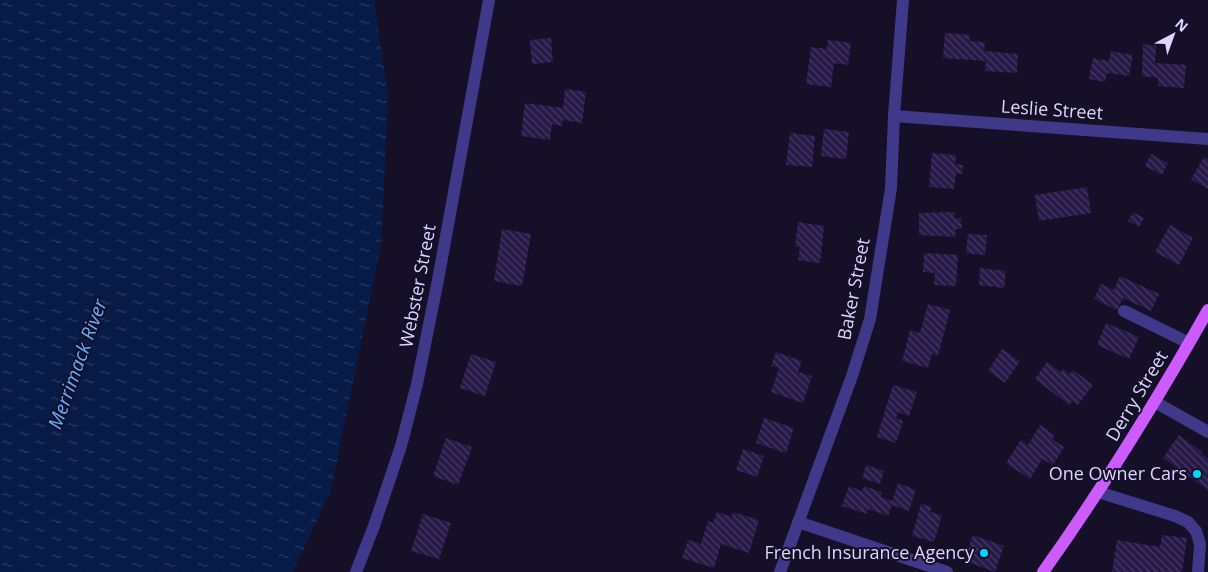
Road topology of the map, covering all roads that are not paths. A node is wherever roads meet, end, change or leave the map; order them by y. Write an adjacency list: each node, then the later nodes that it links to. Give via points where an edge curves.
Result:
1 (489, 0): 12 (street, Webster Street, via 417,384 401,446)
2 (903, 0): 3 (street, Baker Street)
3 (894, 116): 4 (street, Leslie Street); 11 (street, Baker Street, via 891,188 870,319)
4 (1208, 139)
5 (1208, 310): 7 (main road, Derry Street)
6 (1124, 311): 7 (street)
7 (1189, 343): 8 (main road, Derry Street)
8 (1155, 402): 9 (street); 10 (main road, Derry Street)
9 (1208, 432)
10 (1098, 492): 15 (main road, Derry Street); 16 (street, via 1188,522 1196,531 1200,544)
11 (798, 522): 13 (street, Baker Street); 14 (street)
12 (356, 572)
13 (780, 572)
14 (947, 572)
15 (1043, 572)
16 (1198, 572)

